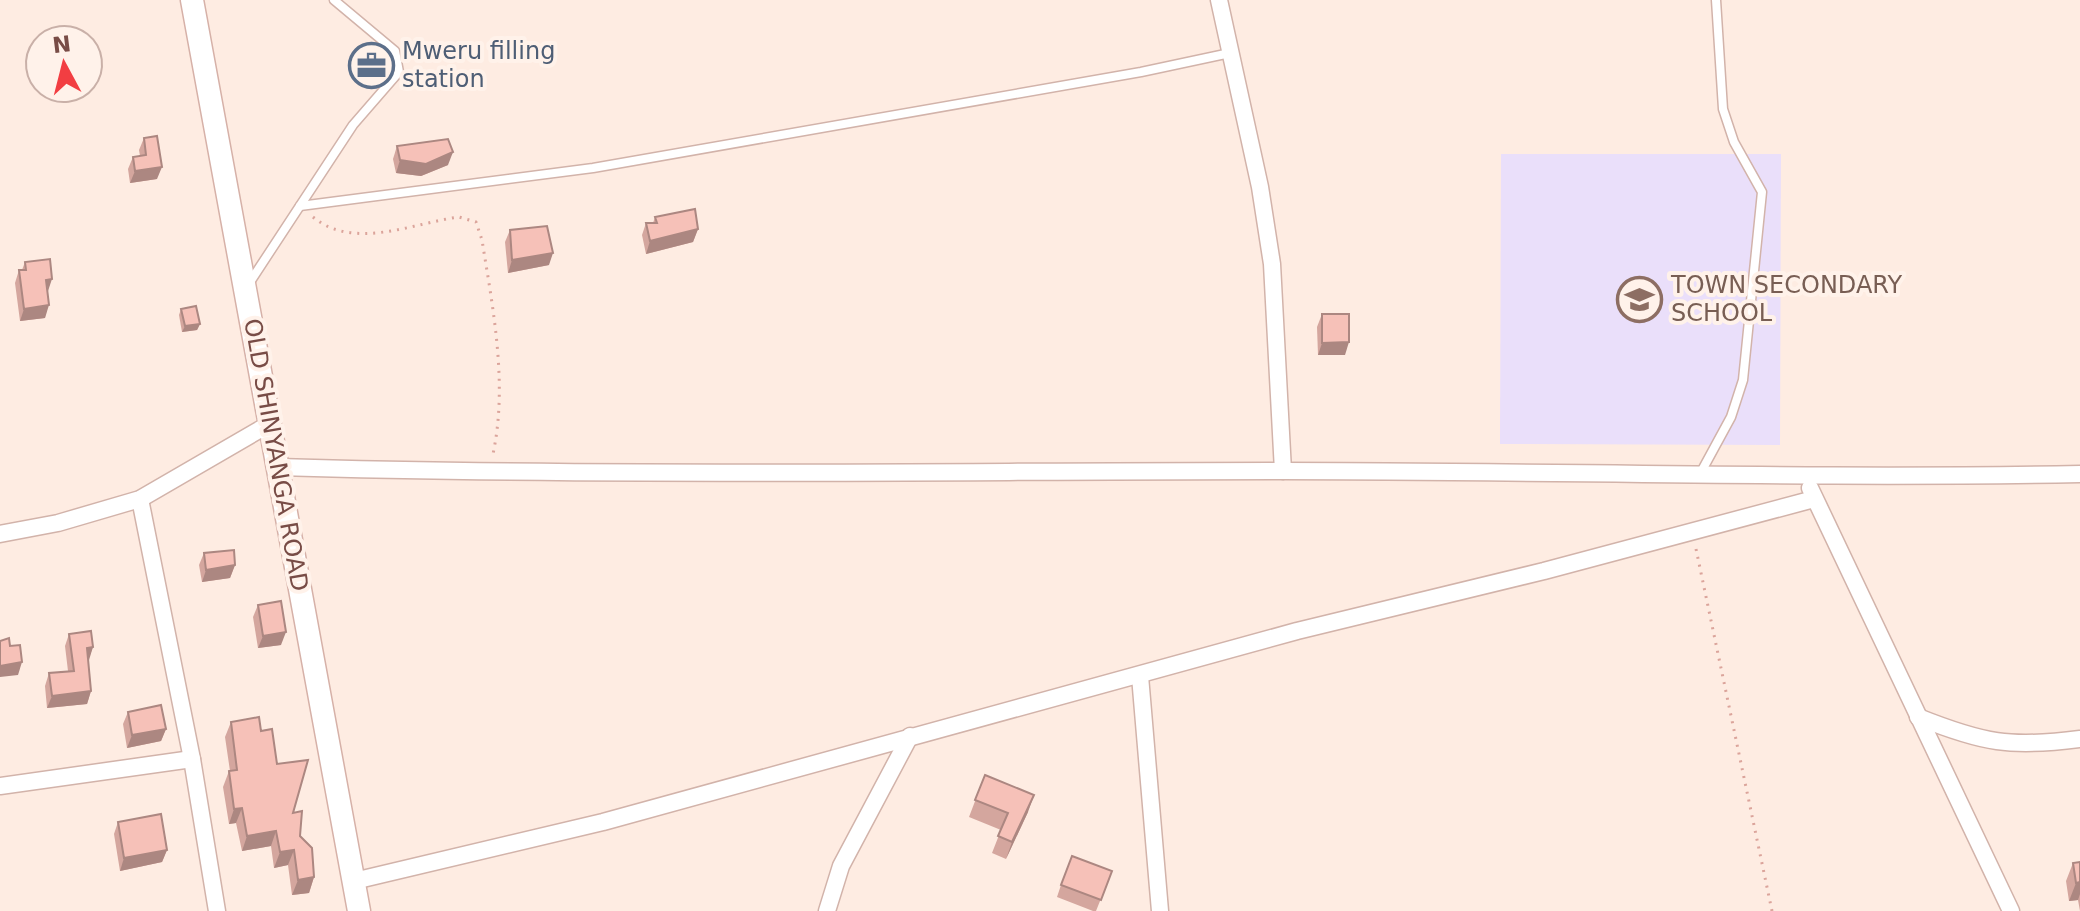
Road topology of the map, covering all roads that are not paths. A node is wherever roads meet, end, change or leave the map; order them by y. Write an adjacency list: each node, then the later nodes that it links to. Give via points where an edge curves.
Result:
1 (192, 0): 7 (main road, OLD SHINYANGA ROAD)
2 (334, 0): 6 (lane, via 395,51 399,72 371,101)
3 (1219, 0): 5 (street)
4 (1716, 0): 12 (lane, via 1723,109 1734,142 1762,192 1743,380 1731,417)
5 (1232, 52): 6 (lane, via 593,168); 10 (street, via 1272,264)
6 (300, 206): 7 (lane)
7 (246, 287): 8 (main road, OLD SHINYANGA ROAD)
8 (271, 423): 9 (main road, OLD SHINYANGA ROAD); 14 (street)
9 (278, 467): 10 (street, via 489,473); 23 (main road, OLD SHINYANGA ROAD)
10 (1283, 471): 12 (street)
11 (2080, 474): 13 (street)
12 (1700, 475): 13 (street)
13 (1805, 476): 15 (street)
14 (140, 499): 16 (street); 21 (street)
15 (1814, 499): 17 (street); 18 (street)
16 (0, 534)
17 (1140, 676): 19 (street); 27 (street)
18 (1918, 717): 20 (street, via 1972,739); 28 (street)
19 (910, 736): 23 (street, via 603,822); 26 (street, via 841,866)
20 (2080, 739)
21 (192, 759): 22 (street); 24 (street)
22 (0, 786)
23 (354, 881): 25 (main road, OLD SHINYANGA ROAD)
24 (217, 911)
25 (359, 911)
26 (827, 911)
27 (1160, 911)
28 (2011, 911)

